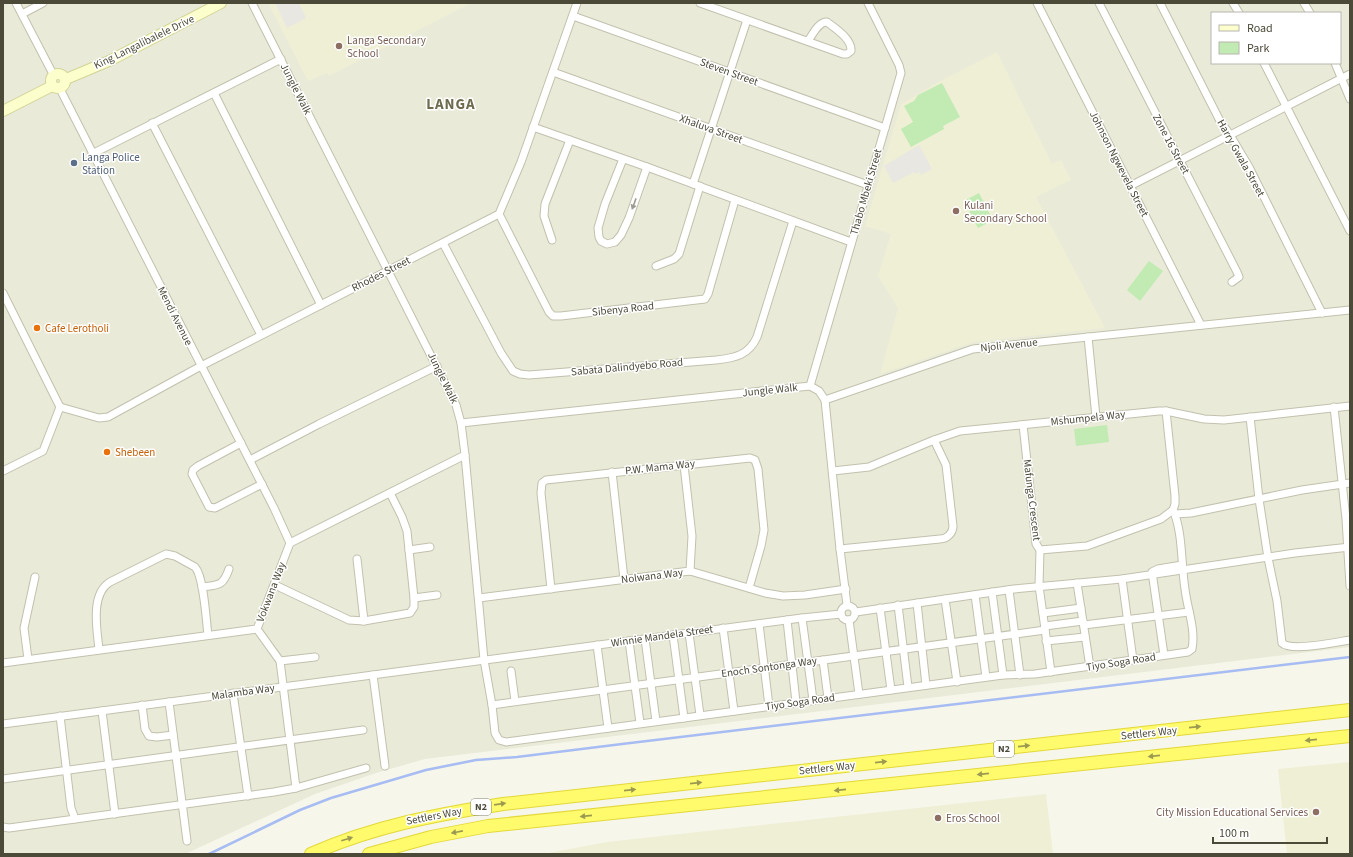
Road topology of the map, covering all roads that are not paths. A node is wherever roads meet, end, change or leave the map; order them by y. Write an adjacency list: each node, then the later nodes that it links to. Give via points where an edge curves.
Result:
1 (16, 3): 15 (street, Mendi Avenue)
2 (43, 3): 15 (street)
3 (221, 3): 26 (street, King Langalibalele Drive, via 109,61 66,79 60,74)
4 (252, 3): 19 (street, Jungle Walk)
5 (577, 3): 16 (street)
6 (700, 3): 17 (street)
7 (868, 3): 33 (street, Thabo Mbeki Street, via 901,70)
8 (1037, 3): 43 (street, Johnson Ngwevela Street)
9 (1099, 3): 39 (street, Zone 16 Street)
10 (1160, 3): 35 (street, Harry Gwala Street, via 1219,119)
11 (1233, 3): 13 (street)
12 (1304, 3): 14 (street)
13 (1238, 12)
14 (1309, 12)
15 (22, 14): 26 (street, Mendi Avenue)
16 (573, 16): 22 (street); 23 (street, Steven Street)
17 (747, 20): 18 (street); 23 (street)
18 (808, 41): 18 (street, via 843,54 852,51 848,41 827,22 820,25)
19 (281, 59): 27 (street); 52 (street, Jungle Walk)
20 (1265, 64): 29 (street)
21 (1335, 64): 25 (street)
22 (553, 72): 32 (street); 34 (street, Xhaluva Street)
23 (730, 72): 33 (street, Steven Street); 34 (street)
24 (1350, 74): 25 (street)
25 (1342, 78): 28 (street); 29 (street)
26 (55, 83): 30 (street); 37 (street, Mendi Avenue)
27 (214, 92): 31 (street); 55 (street)
28 (1350, 99)
29 (1286, 106): 35 (street); 47 (street)
30 (3, 111)
31 (152, 123): 37 (street); 59 (street)
32 (533, 127): 36 (street); 45 (street)
33 (885, 128): 42 (street, Thabo Mbeki Street)
34 (711, 129): 41 (street); 42 (street, Xhaluva Street)
35 (1230, 135): 39 (street); 57 (street, Harry Gwala Street, via 1249,167)
36 (570, 140): 38 (street); 48 (street, via 545,204 544,216)
37 (92, 154): 61 (street, Mendi Avenue)
38 (623, 158): 40 (street); 40 (street, one-way to 38, via 621,235 615,242 607,244 601,241 598,228)
39 (1180, 161): 43 (street); 53 (street, Zone 16 Street, via 1239,275)
40 (647, 167): 41 (street)
41 (696, 185): 44 (street); 51 (street, via 679,254 674,259)
42 (868, 185): 50 (street, Thabo Mbeki Street)
43 (1130, 186): 58 (street, Johnson Ngwevela Street)
44 (735, 200): 45 (street, Sibenya Road, via 705,299 561,316 553,316 549,312); 46 (street)
45 (499, 214): 49 (street, Rhodes Street)
46 (793, 221): 49 (street, Sabata Dalindyebo Road, via 757,337 745,353 716,360 529,375 513,372); 50 (street)
47 (1350, 231)
48 (552, 240)
49 (443, 242): 52 (street, Rhodes Street)
50 (851, 242): 63 (street, Thabo Mbeki Street)
51 (656, 266)
52 (388, 270): 55 (street, Rhodes Street); 62 (street, Jungle Walk)
53 (1232, 282)
54 (3, 293): 66 (street)
55 (321, 305): 59 (street, Rhodes Street)
56 (1350, 310): 57 (street, Njoli Avenue)
57 (1322, 312): 58 (street, Njoli Avenue)
58 (1201, 325): 60 (street, Njoli Avenue)
59 (261, 335): 61 (street, Rhodes Street)
60 (1088, 337): 64 (street, Njoli Avenue, via 973,349); 69 (street)
61 (201, 366): 66 (street, Rhodes Street, via 108,417 99,418); 74 (street, Mendi Avenue)
62 (437, 366): 71 (street, Jungle Walk); 76 (street)
63 (810, 386): 64 (street, Jungle Walk, via 819,391); 71 (street, Jungle Walk)
64 (825, 400): 79 (street)
65 (1350, 406): 67 (street, Mshumpela Way)
66 (60, 407): 78 (street, via 43,451)
67 (1334, 408): 70 (street, Mshumpela Way); 83 (street)
68 (1166, 411): 69 (street, Mshumpela Way); 70 (street, Mshumpela Way, via 1213,420); 86 (street, via 1175,496)
69 (1096, 417): 72 (street, Mshumpela Way)
70 (1250, 417): 85 (street)
71 (461, 423): 75 (street)
72 (1023, 425): 73 (street, Mshumpela Way, via 960,431); 92 (street, Mafunga Crescent, via 1035,540)
73 (934, 440): 79 (street, Mshumpela Way, via 869,467); 90 (street, via 946,465 953,526 948,536 940,540)
74 (241, 443): 76 (street, Mendi Avenue); 82 (street, via 193,470 192,474 205,501 209,507 215,508)
75 (465, 455): 84 (street); 115 (street)
76 (250, 460): 82 (street, Mendi Avenue)
77 (684, 465): 80 (street, P.W. Mama Way); 97 (street, via 692,536); 107 (street, P.W. Mama Way, via 750,458 756,462 764,530)
78 (3, 471)
79 (833, 471): 90 (street)
80 (612, 472): 100 (street); 108 (street, P.W. Mama Way, via 549,479 542,483)
81 (1350, 483): 83 (street)
82 (262, 484): 87 (street, Mendi Avenue)
83 (1342, 485): 85 (street); 89 (street)
84 (390, 493): 87 (street); 91 (street, via 406,526)
85 (1259, 499): 86 (street, via 1191,513); 93 (street)
86 (1174, 512): 92 (street, Mafunga Crescent, via 1087,546); 95 (street)
87 (290, 543): 103 (street, Vokwana Way)
88 (430, 547): 91 (street)
89 (1349, 547): 93 (street); 105 (street)
90 (840, 549): 109 (street)
91 (409, 550): 114 (street)
92 (1040, 550): 104 (street)
93 (1268, 558): 95 (street); 145 (street, via 1282,641 1286,646)
94 (357, 559): 131 (street)
95 (1182, 568): 98 (street); 123 (street)
96 (229, 569): 106 (street, via 220,584)
97 (690, 571): 100 (street, Nolwana Way); 107 (street, Nolwana Way)
98 (1151, 575): 101 (street); 126 (street)
99 (35, 577): 157 (street, via 24,628)
100 (624, 579): 108 (street, Nolwana Way)
101 (1122, 579): 102 (street); 130 (street)
102 (1077, 583): 104 (street); 121 (street)
103 (275, 585): 131 (street, via 344,619); 136 (street, Vokwana Way)
104 (1039, 586): 110 (street); 124 (street)
105 (1350, 586)
106 (202, 587): 139 (street); 151 (street, via 195,567 170,554 163,555 110,582 102,588 97,605)
107 (749, 588): 109 (street, Nolwana Way, via 772,595 789,596)
108 (551, 589): 115 (street, Nolwana Way)
109 (846, 589): 118 (street)
110 (1009, 590): 111 (street); 138 (street)
111 (992, 592): 113 (street); 141 (street)
112 (437, 594): 114 (street)
113 (975, 594): 116 (street); 143 (street)
114 (414, 598): 131 (street, via 414,607 410,613)
115 (479, 598): 158 (street)
116 (945, 599): 117 (street); 147 (street)
117 (917, 603): 119 (street); 150 (street)
118 (847, 605): 122 (street); 125 (street)
119 (898, 605): 120 (street); 152 (street)
120 (880, 608): 122 (street); 153 (street)
121 (1081, 608): 124 (street); 132 (street)
122 (856, 612): 129 (street)
123 (1189, 612): 126 (street, Enoch Sontonga Way); 154 (street, Tiyo Soga Road, via 1192,649 1183,653)
124 (1043, 613): 135 (street)
125 (841, 614): 127 (street, Winnie Mandela Street); 129 (street)
126 (1158, 616): 130 (street, Enoch Sontonga Way); 154 (street)
127 (802, 618): 128 (street, Winnie Mandela Street); 162 (street)
128 (787, 620): 133 (street, Winnie Mandela Street); 164 (street)
129 (849, 620): 155 (street)
130 (1127, 620): 132 (street, Enoch Sontonga Way); 160 (street)
131 (364, 621)
132 (1083, 623): 135 (street, Enoch Sontonga Way); 142 (street)
133 (759, 624): 134 (street, Winnie Mandela Street); 166 (street)
134 (723, 628): 137 (street, Winnie Mandela Street); 168 (street)
135 (1045, 628): 138 (street, Enoch Sontonga Way); 148 (street)
136 (257, 629): 139 (street, Vokwana Way); 161 (street)
137 (689, 633): 140 (street, Winnie Mandela Street); 173 (street)
138 (1015, 634): 141 (street, Enoch Sontonga Way); 170 (street)
139 (208, 635): 151 (street, Vokwana Way)
140 (673, 635): 144 (street, Winnie Mandela Street); 175 (street)
141 (998, 636): 143 (street, Enoch Sontonga Way); 172 (street)
142 (1085, 636): 148 (street); 165 (street)
143 (980, 638): 147 (street, Enoch Sontonga Way); 174 (street)
144 (645, 639): 146 (street, Winnie Mandela Street); 177 (street)
145 (1350, 640)
146 (630, 641): 149 (street, Winnie Mandela Street); 178 (street)
147 (951, 642): 150 (street, Enoch Sontonga Way); 176 (street)
148 (1046, 642): 169 (street)
149 (597, 645): 158 (street, Winnie Mandela Street); 182 (street)
150 (922, 646): 152 (street, Enoch Sontonga Way); 179 (street)
151 (99, 649): 157 (street, Vokwana Way)
152 (904, 649): 153 (street, Enoch Sontonga Way); 181 (street)
153 (886, 651): 155 (street, Enoch Sontonga Way); 183 (street)
154 (1164, 655): 160 (street, Tiyo Soga Road)
155 (854, 656): 159 (street, Enoch Sontonga Way); 185 (street)
156 (315, 657): 161 (street)
157 (28, 659): 163 (street, Vokwana Way)
158 (484, 660): 171 (street, Malamba Way); 192 (street, Tiyo Soga Road)
159 (823, 660): 162 (street, Enoch Sontonga Way); 186 (street)
160 (1133, 660): 165 (street, Tiyo Soga Road)
161 (280, 661): 180 (street)
162 (808, 662): 164 (street, Enoch Sontonga Way); 187 (street)
163 (3, 663)
164 (792, 664): 166 (street, Enoch Sontonga Way); 190 (street)
165 (1090, 667): 169 (street, Tiyo Soga Road)
166 (764, 668): 168 (street, Enoch Sontonga Way); 193 (street)
167 (511, 671): 188 (street)
168 (729, 672): 173 (street, Enoch Sontonga Way); 196 (street)
169 (1050, 672): 170 (street, Tiyo Soga Road)
170 (1020, 674): 172 (street, Tiyo Soga Road)
171 (373, 675): 180 (street, Malamba Way); 211 (street)
172 (1003, 675): 174 (street, Tiyo Soga Road)
173 (695, 677): 175 (street, Enoch Sontonga Way); 197 (street)
174 (986, 677): 176 (street, Tiyo Soga Road)
175 (679, 679): 177 (street, Enoch Sontonga Way); 199 (street)
176 (957, 682): 179 (street, Tiyo Soga Road)
177 (651, 683): 178 (street, Enoch Sontonga Way); 200 (street)
178 (635, 685): 182 (street, Enoch Sontonga Way); 201 (street)
179 (926, 685): 181 (street, Tiyo Soga Road)
180 (284, 686): 184 (street, Malamba Way); 207 (street)
181 (908, 687): 183 (street, Tiyo Soga Road)
182 (603, 690): 188 (street, Enoch Sontonga Way); 203 (street)
183 (891, 690): 185 (street, Tiyo Soga Road)
184 (233, 693): 189 (street, Malamba Way); 208 (street)
185 (859, 694): 186 (street, Tiyo Soga Road)
186 (828, 698): 187 (street, Tiyo Soga Road)
187 (813, 700): 190 (street, Tiyo Soga Road)
188 (515, 701): 192 (street, Enoch Sontonga Way)
189 (169, 702): 191 (street, Malamba Way); 205 (street)
190 (796, 702): 193 (street, Tiyo Soga Road)
191 (142, 705): 195 (street, Malamba Way); 205 (street, via 147,734 153,737)
192 (492, 705): 203 (street, Tiyo Soga Road, via 496,737 502,742)
193 (768, 706): 196 (street, Tiyo Soga Road)
194 (1350, 710): 222 (highway, Settlers Way / N2, one-way to 194, via 344,840 404,822 503,804)
195 (102, 711): 198 (street, Malamba Way); 210 (street)
196 (734, 711): 197 (street, Tiyo Soga Road)
197 (700, 715): 199 (street, Tiyo Soga Road)
198 (60, 716): 202 (street, Malamba Way); 213 (street)
199 (684, 718): 200 (street, Tiyo Soga Road)
200 (656, 721): 201 (street, Tiyo Soga Road)
201 (640, 723): 203 (street, Tiyo Soga Road)
202 (3, 724)
203 (608, 728)
204 (362, 730): 207 (street)
205 (173, 735): 209 (street)
206 (1350, 736): 223 (highway, Settlers Way / N2, one-way to 223, via 488,826 423,839)
207 (290, 740): 208 (street); 215 (street)
208 (240, 747): 209 (street); 216 (street)
209 (176, 755): 210 (street); 217 (street)
210 (109, 765): 213 (street); 218 (street)
211 (385, 766)
212 (366, 768): 215 (street)
213 (66, 771): 214 (street); 219 (street)
214 (3, 779)
215 (296, 788): 216 (street)
216 (248, 796): 217 (street)
217 (182, 804): 218 (street); 221 (street)
218 (115, 814): 219 (street)
219 (75, 819): 220 (street)
220 (3, 827)
221 (187, 841)
222 (310, 854)
223 (369, 854)

